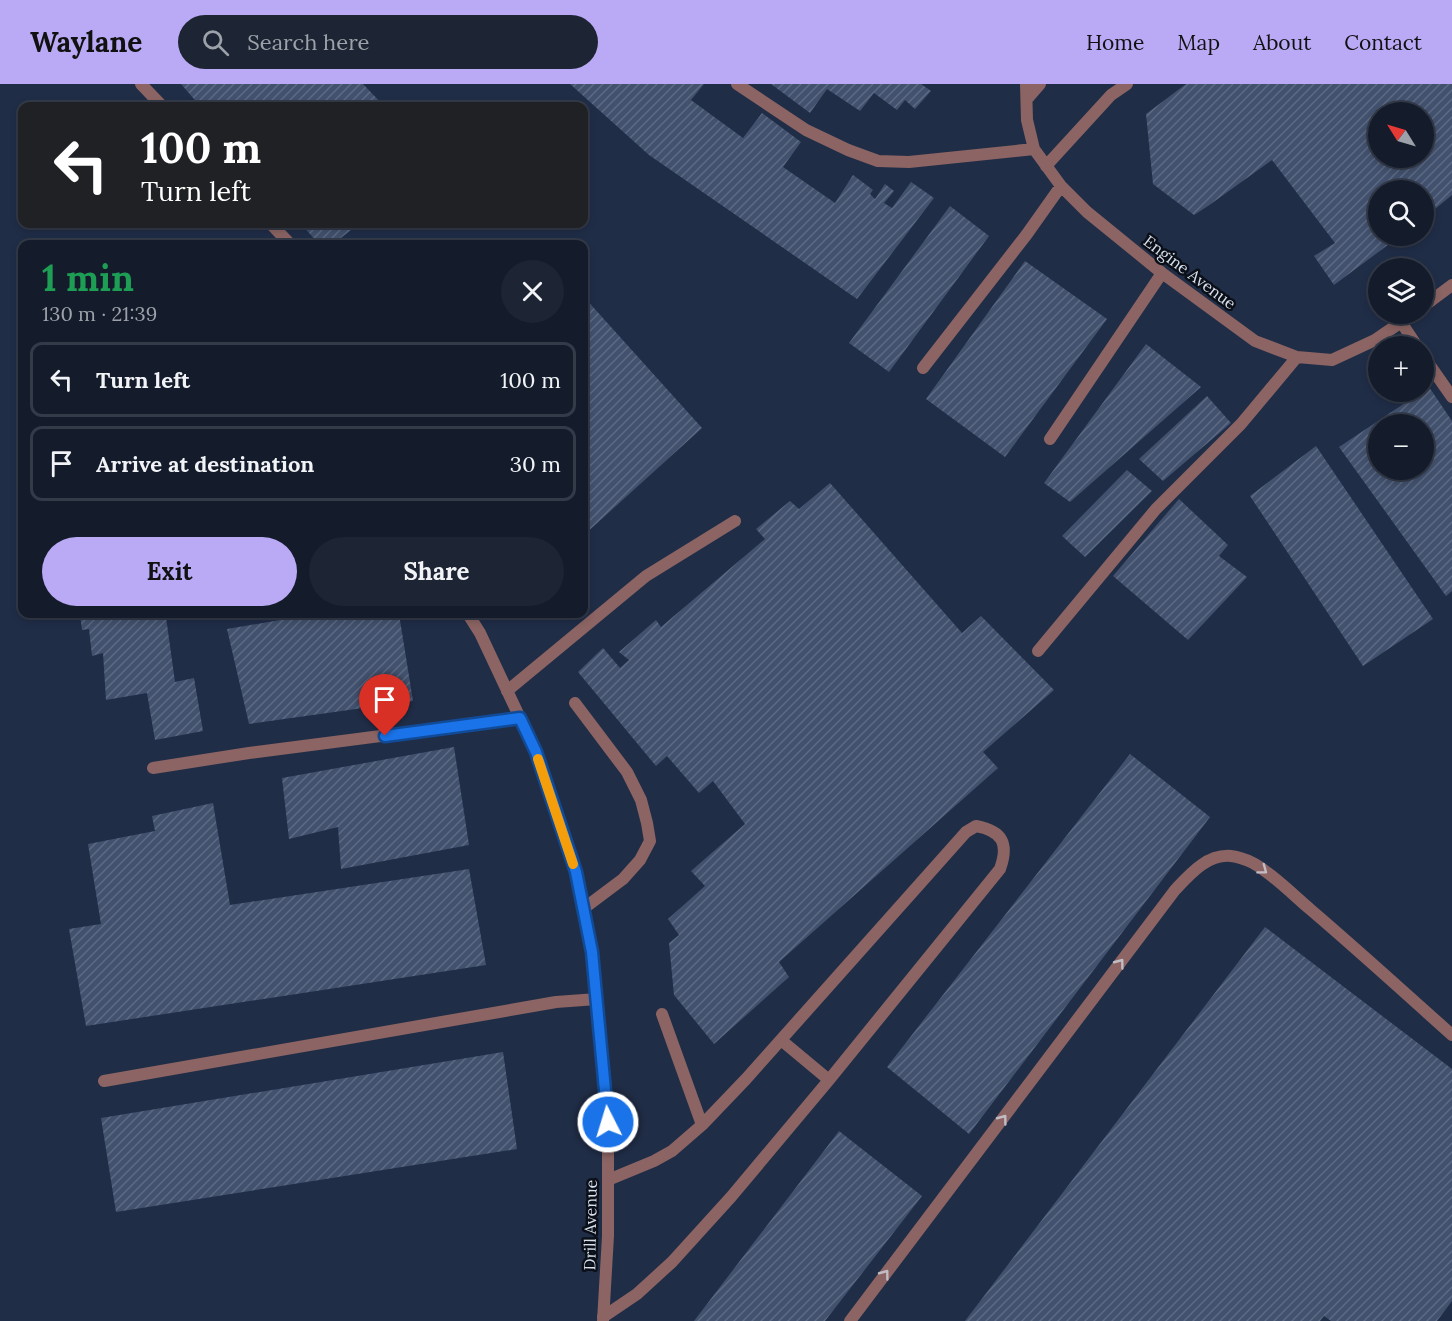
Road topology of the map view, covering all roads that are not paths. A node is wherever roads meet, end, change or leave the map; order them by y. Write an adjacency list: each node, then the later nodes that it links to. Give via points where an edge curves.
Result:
1 (141, 84): 7 (street)
2 (737, 84): 8 (street, via 806,130 878,161 909,162)
3 (1026, 84): 6 (street, Engine Avenue)
4 (1040, 84): 6 (street)
5 (1127, 84): 9 (street, via 1111,95)
6 (1027, 99): 8 (street, Engine Avenue)
7 (158, 102)
8 (1034, 149): 9 (street, Engine Avenue)
9 (1046, 166): 10 (street, Engine Avenue)
10 (1061, 186): 13 (street, Engine Avenue); 18 (street)
11 (275, 228): 12 (street)
12 (286, 240)
13 (1162, 273): 17 (street, Engine Avenue, via 1255,341); 21 (street)
14 (1451, 288): 15 (street)
15 (1434, 299)
16 (1398, 324): 17 (street, Engine Avenue, via 1332,360)
17 (1297, 357): 24 (street, via 1241,424 1156,509)
18 (922, 368)
19 (1434, 372): 20 (street)
20 (1452, 398)
21 (1050, 439)
22 (735, 521): 25 (street, via 646,576)
23 (471, 618): 25 (street, Drill Avenue)
24 (1038, 651)
25 (507, 691): 27 (street, Drill Avenue)
26 (575, 702): 29 (street, via 627,772 641,800 650,841 623,879)
27 (520, 718): 28 (street); 29 (street, Drill Avenue, via 536,752 576,872)
28 (153, 768)
29 (583, 909): 30 (street, Drill Avenue)
30 (597, 999): 35 (street, via 556,1002); 37 (street, Drill Avenue, via 608,1122)
31 (662, 1014): 36 (street)
32 (1452, 1035): 39 (street, one-way to 32, via 1174,890 1205,862 1230,856 1265,871)
33 (781, 1040): 34 (street); 34 (street, via 966,832 976,826 999,835 1004,844 1000,869); 36 (street)
34 (829, 1080): 38 (street, via 672,1262)
35 (104, 1081)
36 (702, 1125): 37 (street, via 654,1161)
37 (608, 1180): 38 (street, Drill Avenue)
38 (603, 1319)
39 (850, 1321)

